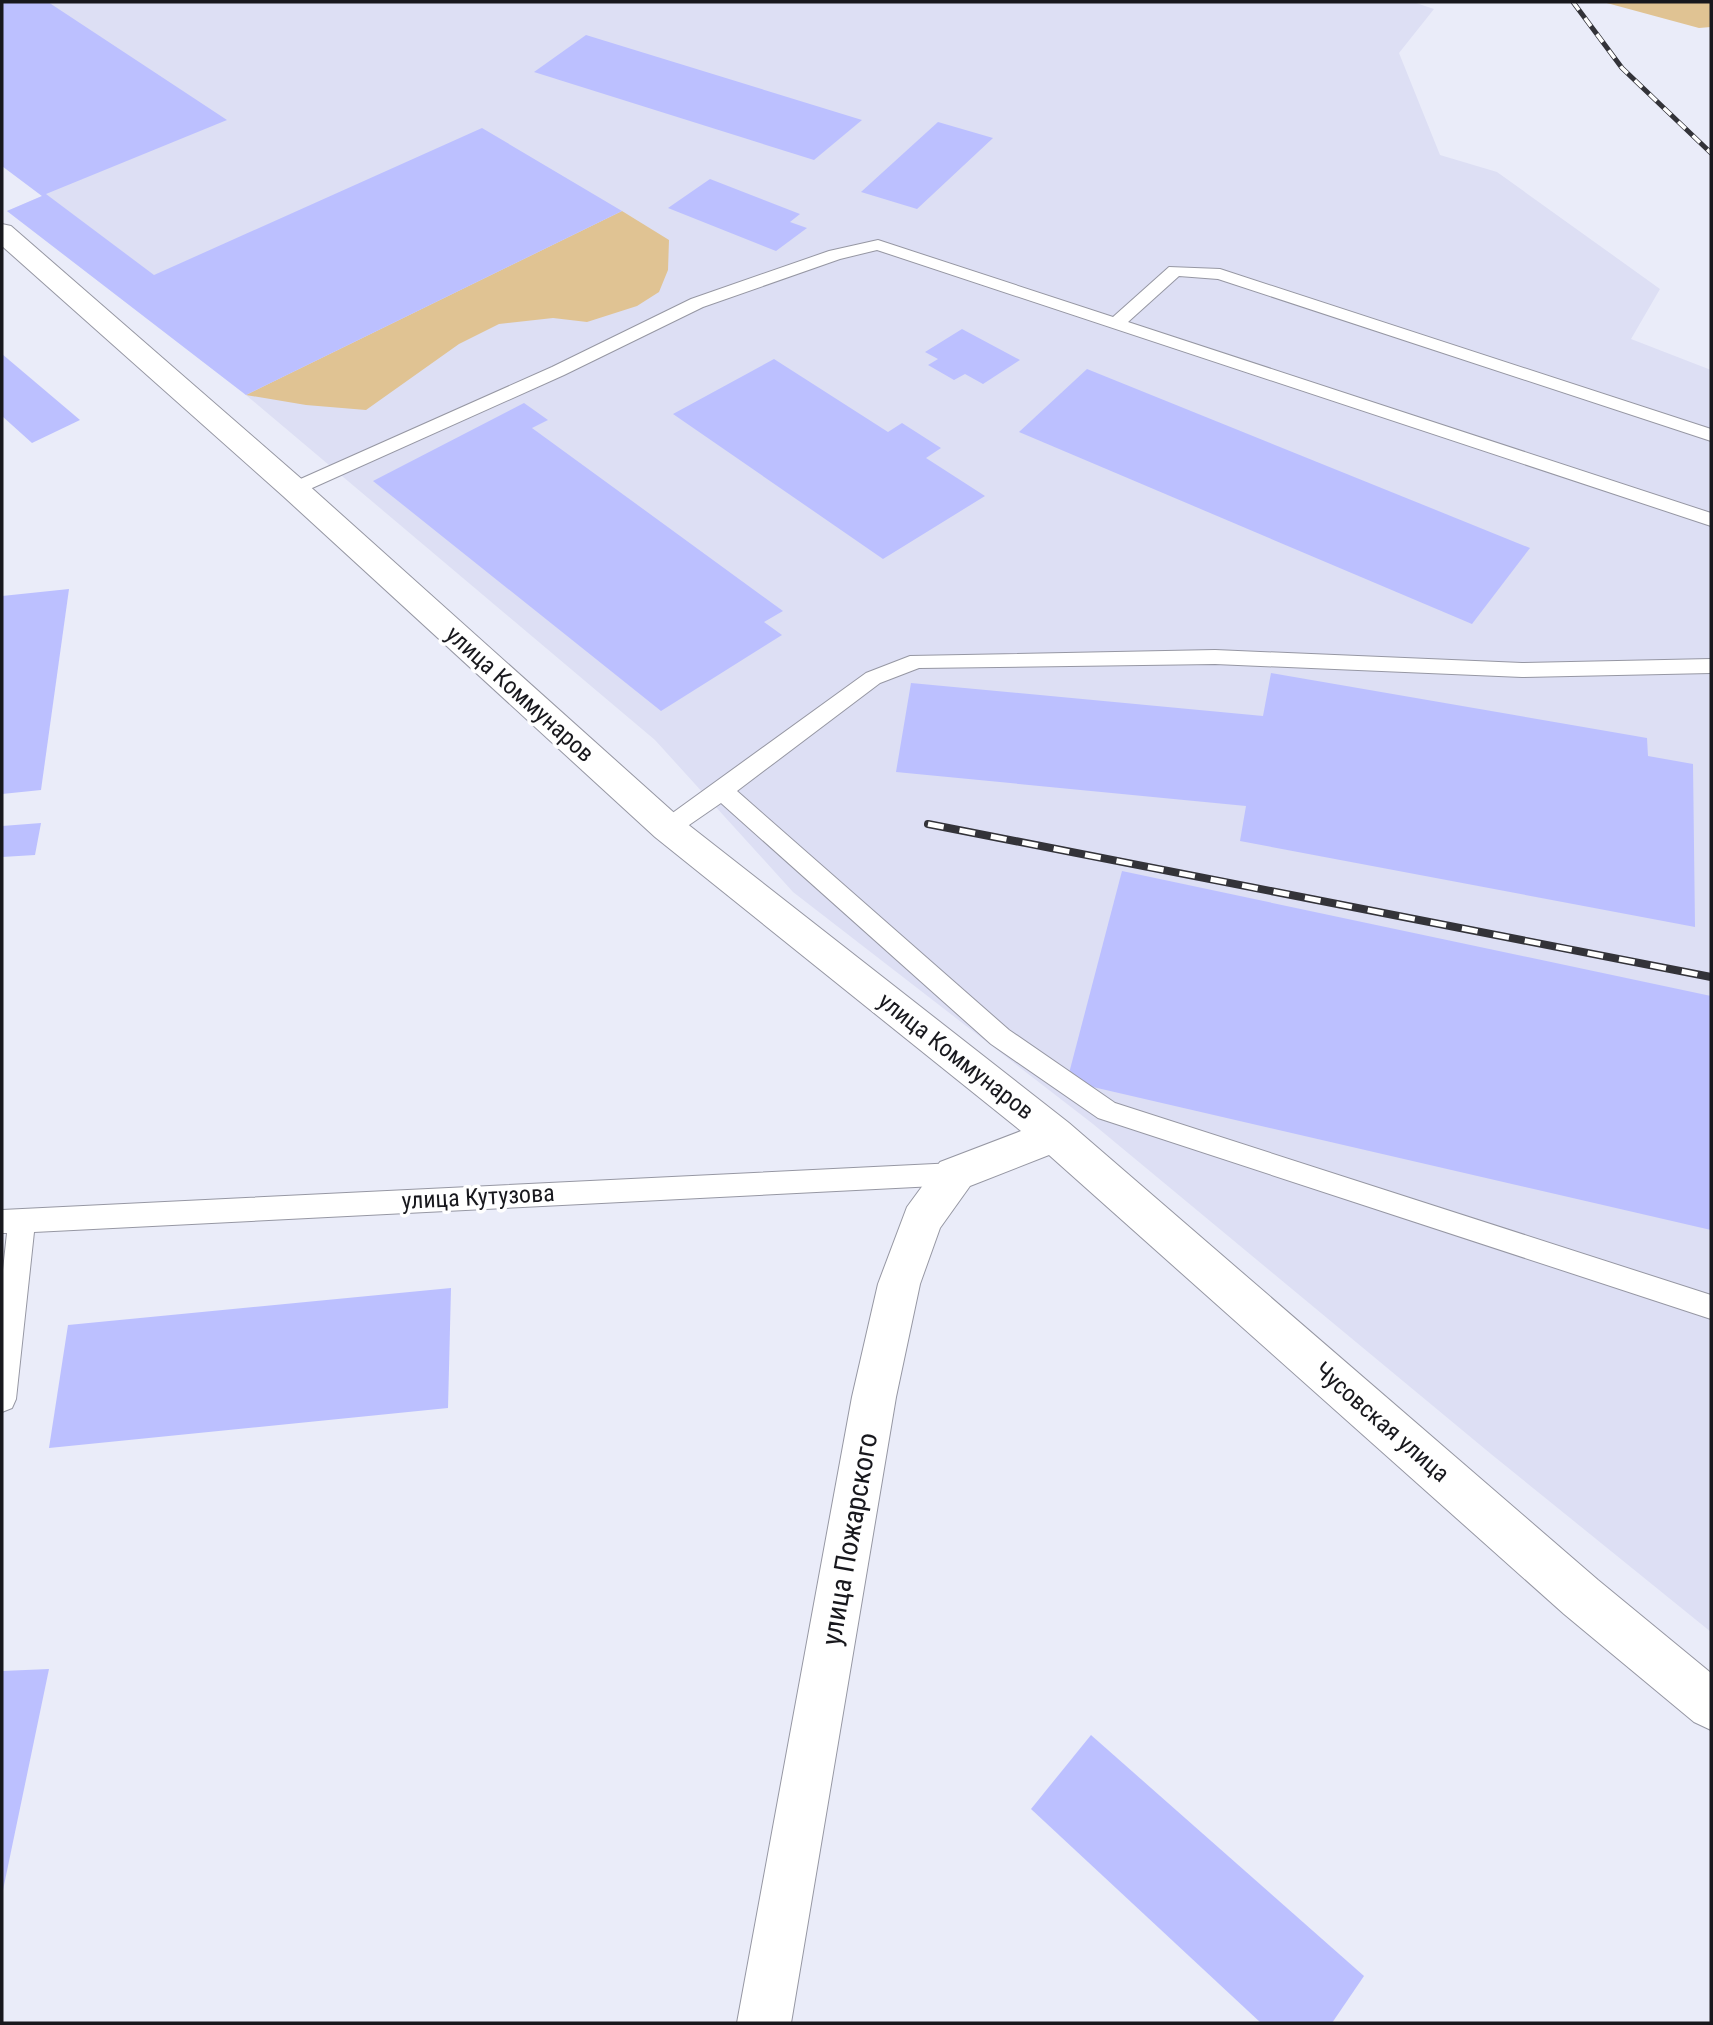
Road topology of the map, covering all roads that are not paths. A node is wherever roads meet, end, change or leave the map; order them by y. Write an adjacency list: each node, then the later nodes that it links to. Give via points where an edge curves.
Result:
1 (2, 232): 4 (main road, улица Коммунаров)
2 (1116, 323): 3 (lane, via 1175,271 1220,274); 4 (lane, via 878,245 835,255 696,303 558,371); 5 (lane)
3 (1711, 435)
4 (294, 489): 8 (main road, улица Коммунаров)
5 (1711, 520)
6 (1711, 667): 7 (lane, via 1522,670 1215,657 917,661 873,678)
7 (722, 791): 8 (lane); 12 (lane, via 1000,1037 1107,1111)
8 (668, 828): 9 (main road, улица Коммунаров)
9 (1055, 1135): 10 (main road); 14 (main road, Чусовская улица, via 1581,1597)
10 (955, 1174): 11 (lane, улица Кутузова); 15 (main road, улица Пожарского, via 922,1220 896,1297)
11 (12, 1220): 13 (lane)
12 (1711, 1307)
13 (2, 1399)
14 (1711, 1705)
15 (764, 2023)

